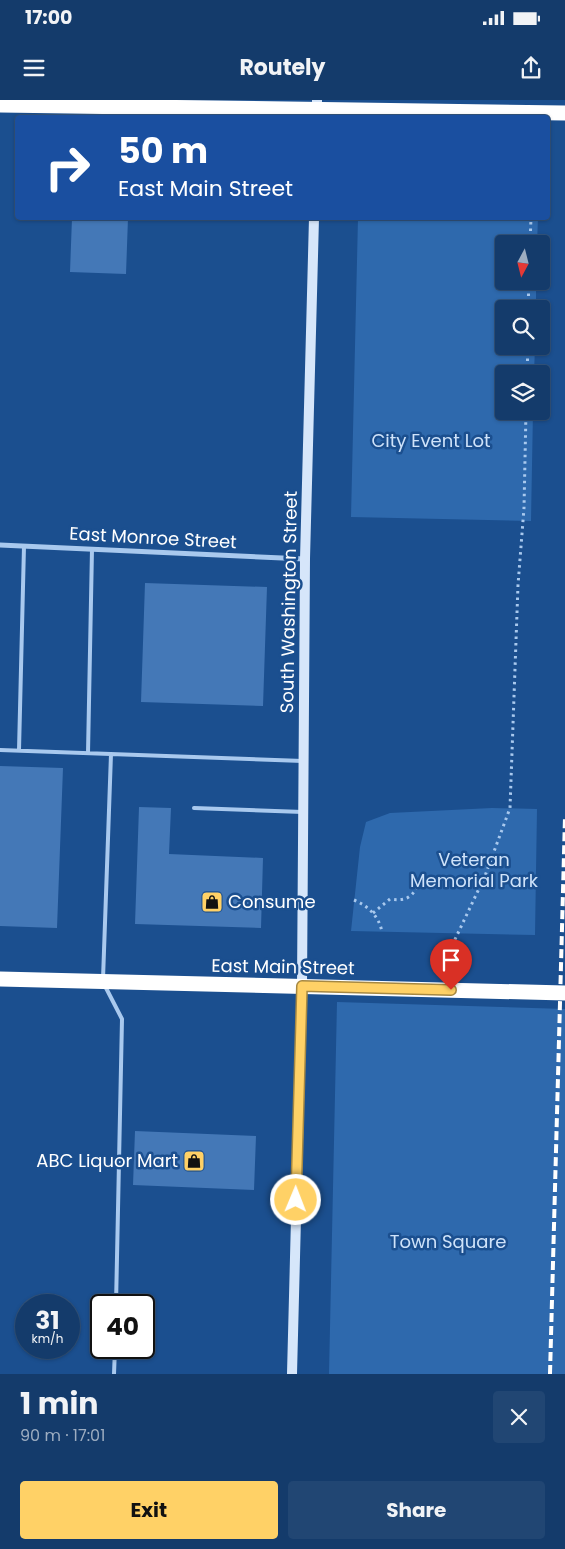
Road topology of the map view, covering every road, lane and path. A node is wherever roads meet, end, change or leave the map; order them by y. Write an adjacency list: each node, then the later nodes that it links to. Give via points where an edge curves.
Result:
1 (0, 105): 2 (highway)
2 (317, 110): 3 (highway)
3 (565, 113)
4 (314, 220): 11 (street, South Washington Street)
5 (532, 220): 6 (path)
6 (531, 235)
7 (526, 420): 26 (path, via 510,808 485,876)
8 (0, 545): 9 (street, East Monroe Street)
9 (24, 546): 10 (street, East Monroe Street); 13 (lane)
10 (92, 550): 11 (street, East Monroe Street); 14 (lane)
11 (305, 559): 16 (street, South Washington Street)
12 (0, 750): 13 (lane)
13 (19, 750): 14 (lane)
14 (88, 754): 15 (lane)
15 (111, 754): 16 (lane); 24 (lane)
16 (303, 760): 18 (street, South Washington Street)
17 (194, 808): 18 (lane)
18 (303, 812): 25 (street, South Washington Street)
19 (417, 886): 21 (path, via 411,896 390,899)
20 (354, 900): 21 (path)
21 (373, 913): 22 (path, via 381,924)
22 (382, 932)
23 (0, 979): 24 (highway, East Main Street)
24 (103, 982): 25 (highway, East Main Street); 28 (lane, via 122,1019)
25 (302, 986): 26 (highway, East Main Street); 31 (street, South Washington Street)
26 (432, 990): 27 (highway, East Main Street)
27 (565, 993)
28 (116, 1294)
29 (115, 1359): 30 (lane)
30 (114, 1374)
31 (292, 1374)

